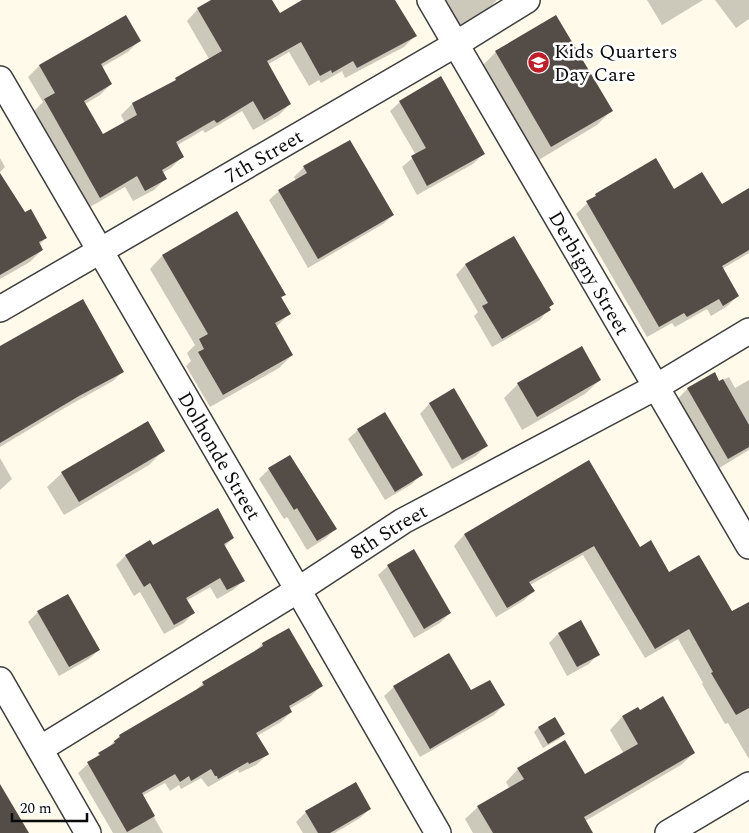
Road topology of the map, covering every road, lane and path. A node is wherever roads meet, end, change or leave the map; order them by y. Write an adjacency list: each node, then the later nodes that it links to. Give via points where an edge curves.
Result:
1 (430, 0): 3 (street, Derbigny Street)
2 (527, 0): 3 (street, 7th Street)
3 (456, 44): 5 (street, 7th Street); 8 (street, Derbigny Street)
4 (0, 79): 5 (street, Dolhonde Street)
5 (99, 250): 6 (street, 7th Street); 10 (street, Dolhonde Street)
6 (0, 309)
7 (749, 331): 8 (street, 8th Street)
8 (656, 387): 9 (street, Derbigny Street); 10 (street, 8th Street, via 402,521)
9 (749, 546)
10 (298, 590): 12 (street, 8th Street); 15 (street, Dolhonde Street)
11 (0, 680): 12 (street)
12 (40, 749): 14 (street)
13 (749, 785): 16 (street)
14 (88, 833)
15 (438, 833)
16 (668, 833)

